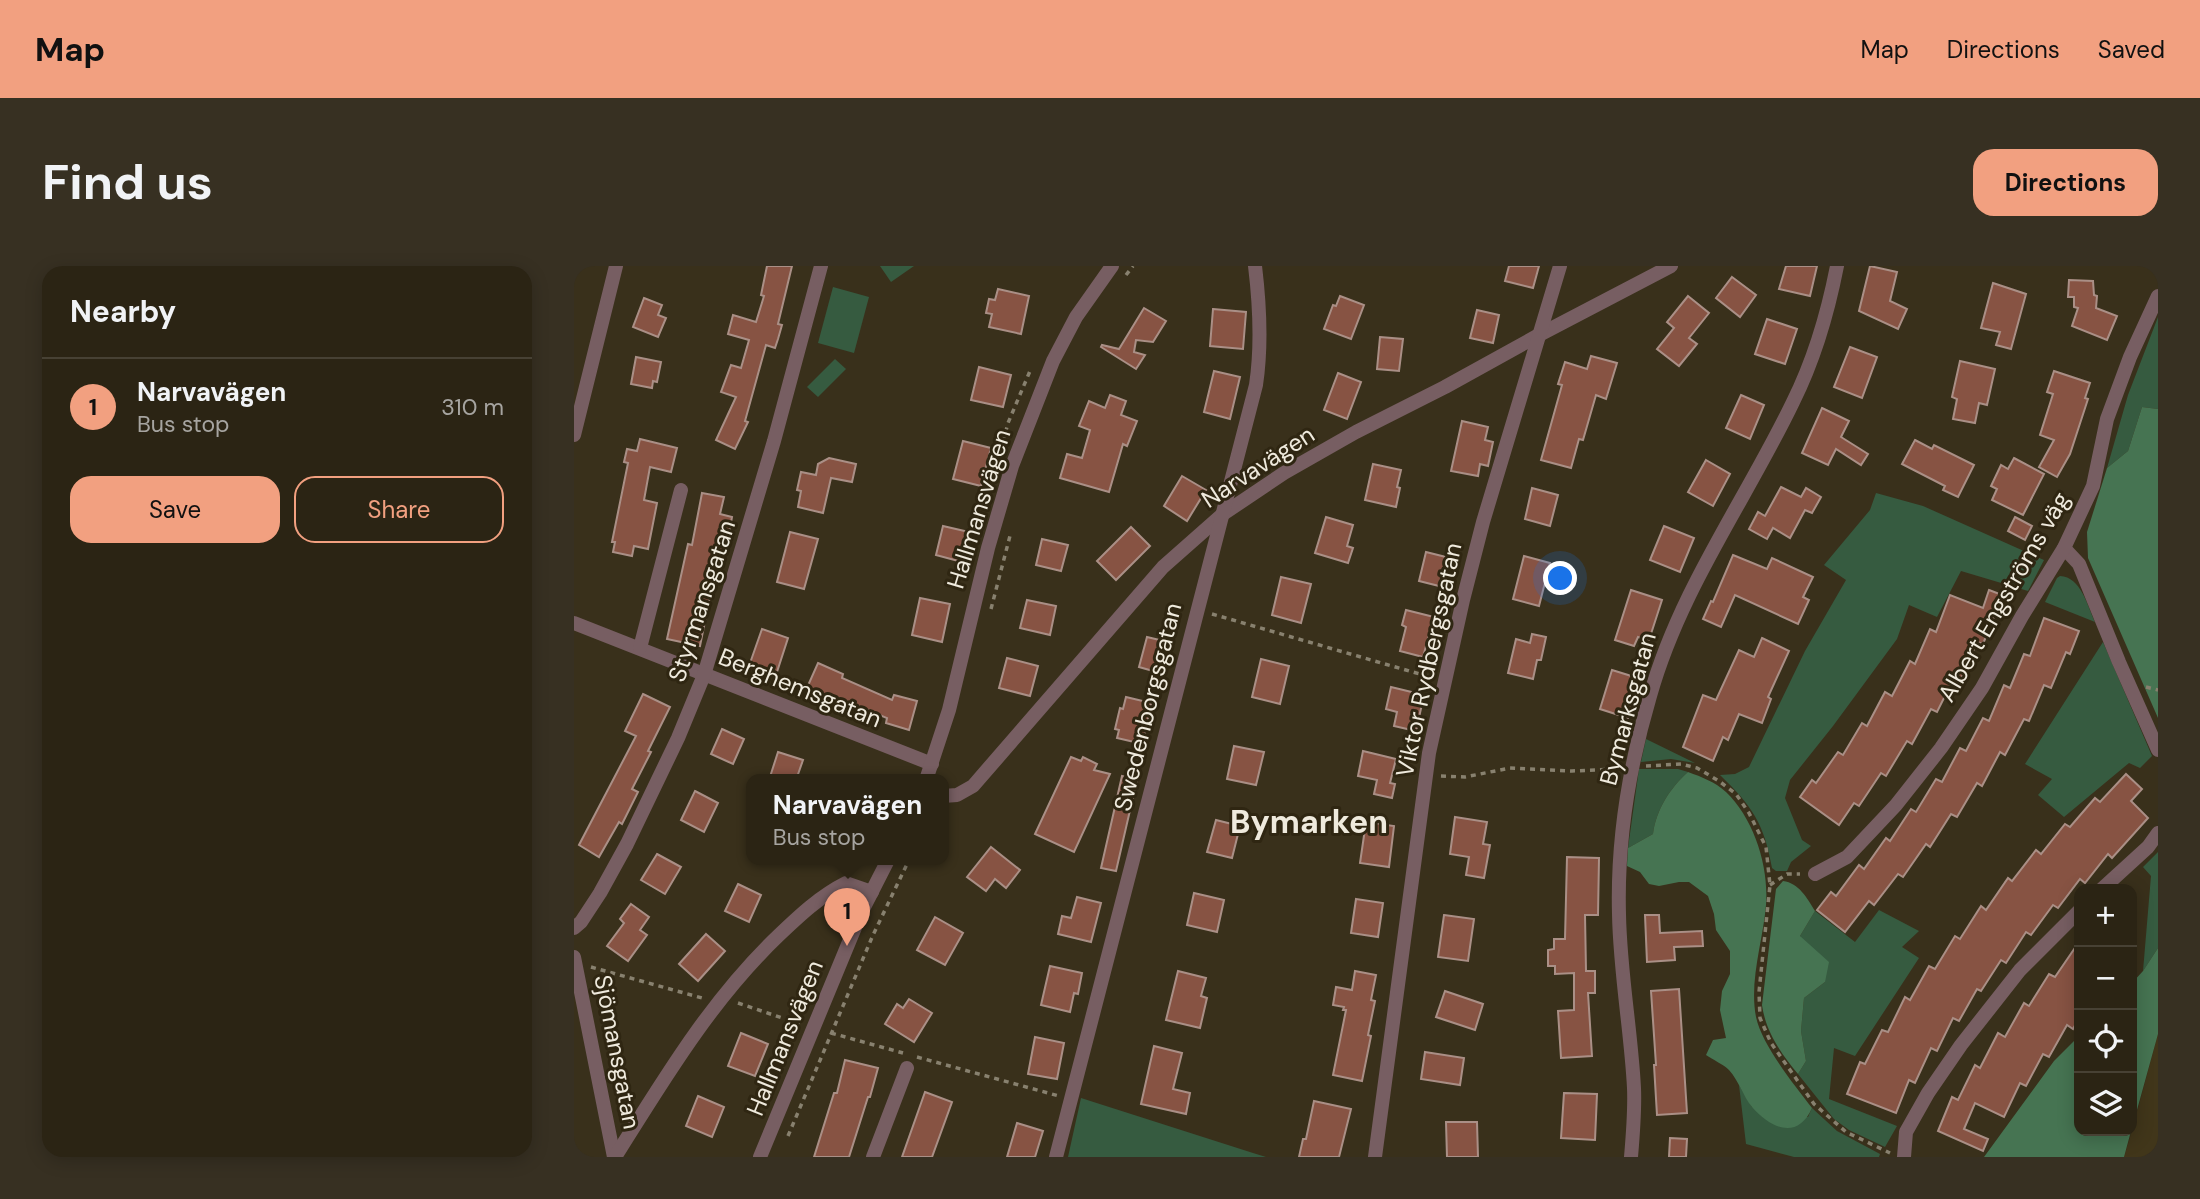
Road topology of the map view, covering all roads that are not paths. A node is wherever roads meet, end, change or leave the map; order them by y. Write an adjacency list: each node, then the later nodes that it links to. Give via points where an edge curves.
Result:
1 (617, 266): 10 (street)
2 (821, 266): 16 (street, Styrmansgatan, via 775,442)
3 (1255, 266): 12 (street, Swedenborgsgatan, via 1260,357)
4 (1560, 266): 9 (street, Viktor Rydbergsgatan)
5 (1671, 266): 9 (street, Narvavägen)
6 (1837, 266): 36 (street, Bymarksgatan, via 1815,348 1795,399 1700,572 1664,651 1632,768 1621,838 1619,902 1634,1087)
7 (1107, 268): 18 (street, Hallmansvägen, via 1053,360 1012,466)
8 (2158, 296): 13 (street, Albert Engströms väg, via 2107,419 2093,485)
9 (1539, 335): 12 (street, Narvavägen, via 1284,472); 35 (street, Viktor Rydbergsgatan, via 1483,522 1425,774)
10 (574, 435)
11 (681, 490): 15 (street)
12 (1223, 514): 20 (street, Narvavägen, via 1163,567 973,786); 34 (street, Swedenborgsgatan)
13 (2064, 548): 17 (street, via 2079,564); 23 (street, Albert Engströms väg, via 1941,748 1847,857)
14 (574, 623): 15 (street, Berghemsgatan)
15 (640, 648): 16 (street, Berghemsgatan)
16 (704, 675): 18 (street, Berghemsgatan); 27 (street, Styrmansgatan, via 627,844)
17 (2158, 750)
18 (932, 764): 19 (street, Hallmansvägen)
19 (928, 774)
20 (949, 796)
21 (2158, 833): 24 (street)
22 (886, 865): 25 (street, Hallmansvägen)
23 (1815, 874)
24 (2107, 884)
25 (872, 892): 31 (street, via 846,883 831,891 748,965 683,1049); 32 (street, Hallmansvägen)
26 (2074, 916): 30 (street, via 2020,970 1961,1045 1928,1093)
27 (574, 928)
28 (575, 961): 31 (street, Sjömansgatan)
29 (907, 1068): 33 (street)
30 (1898, 1155)
31 (615, 1157)
32 (760, 1157)
33 (873, 1157)
34 (1056, 1157)
35 (1375, 1157)
36 (1631, 1157)

